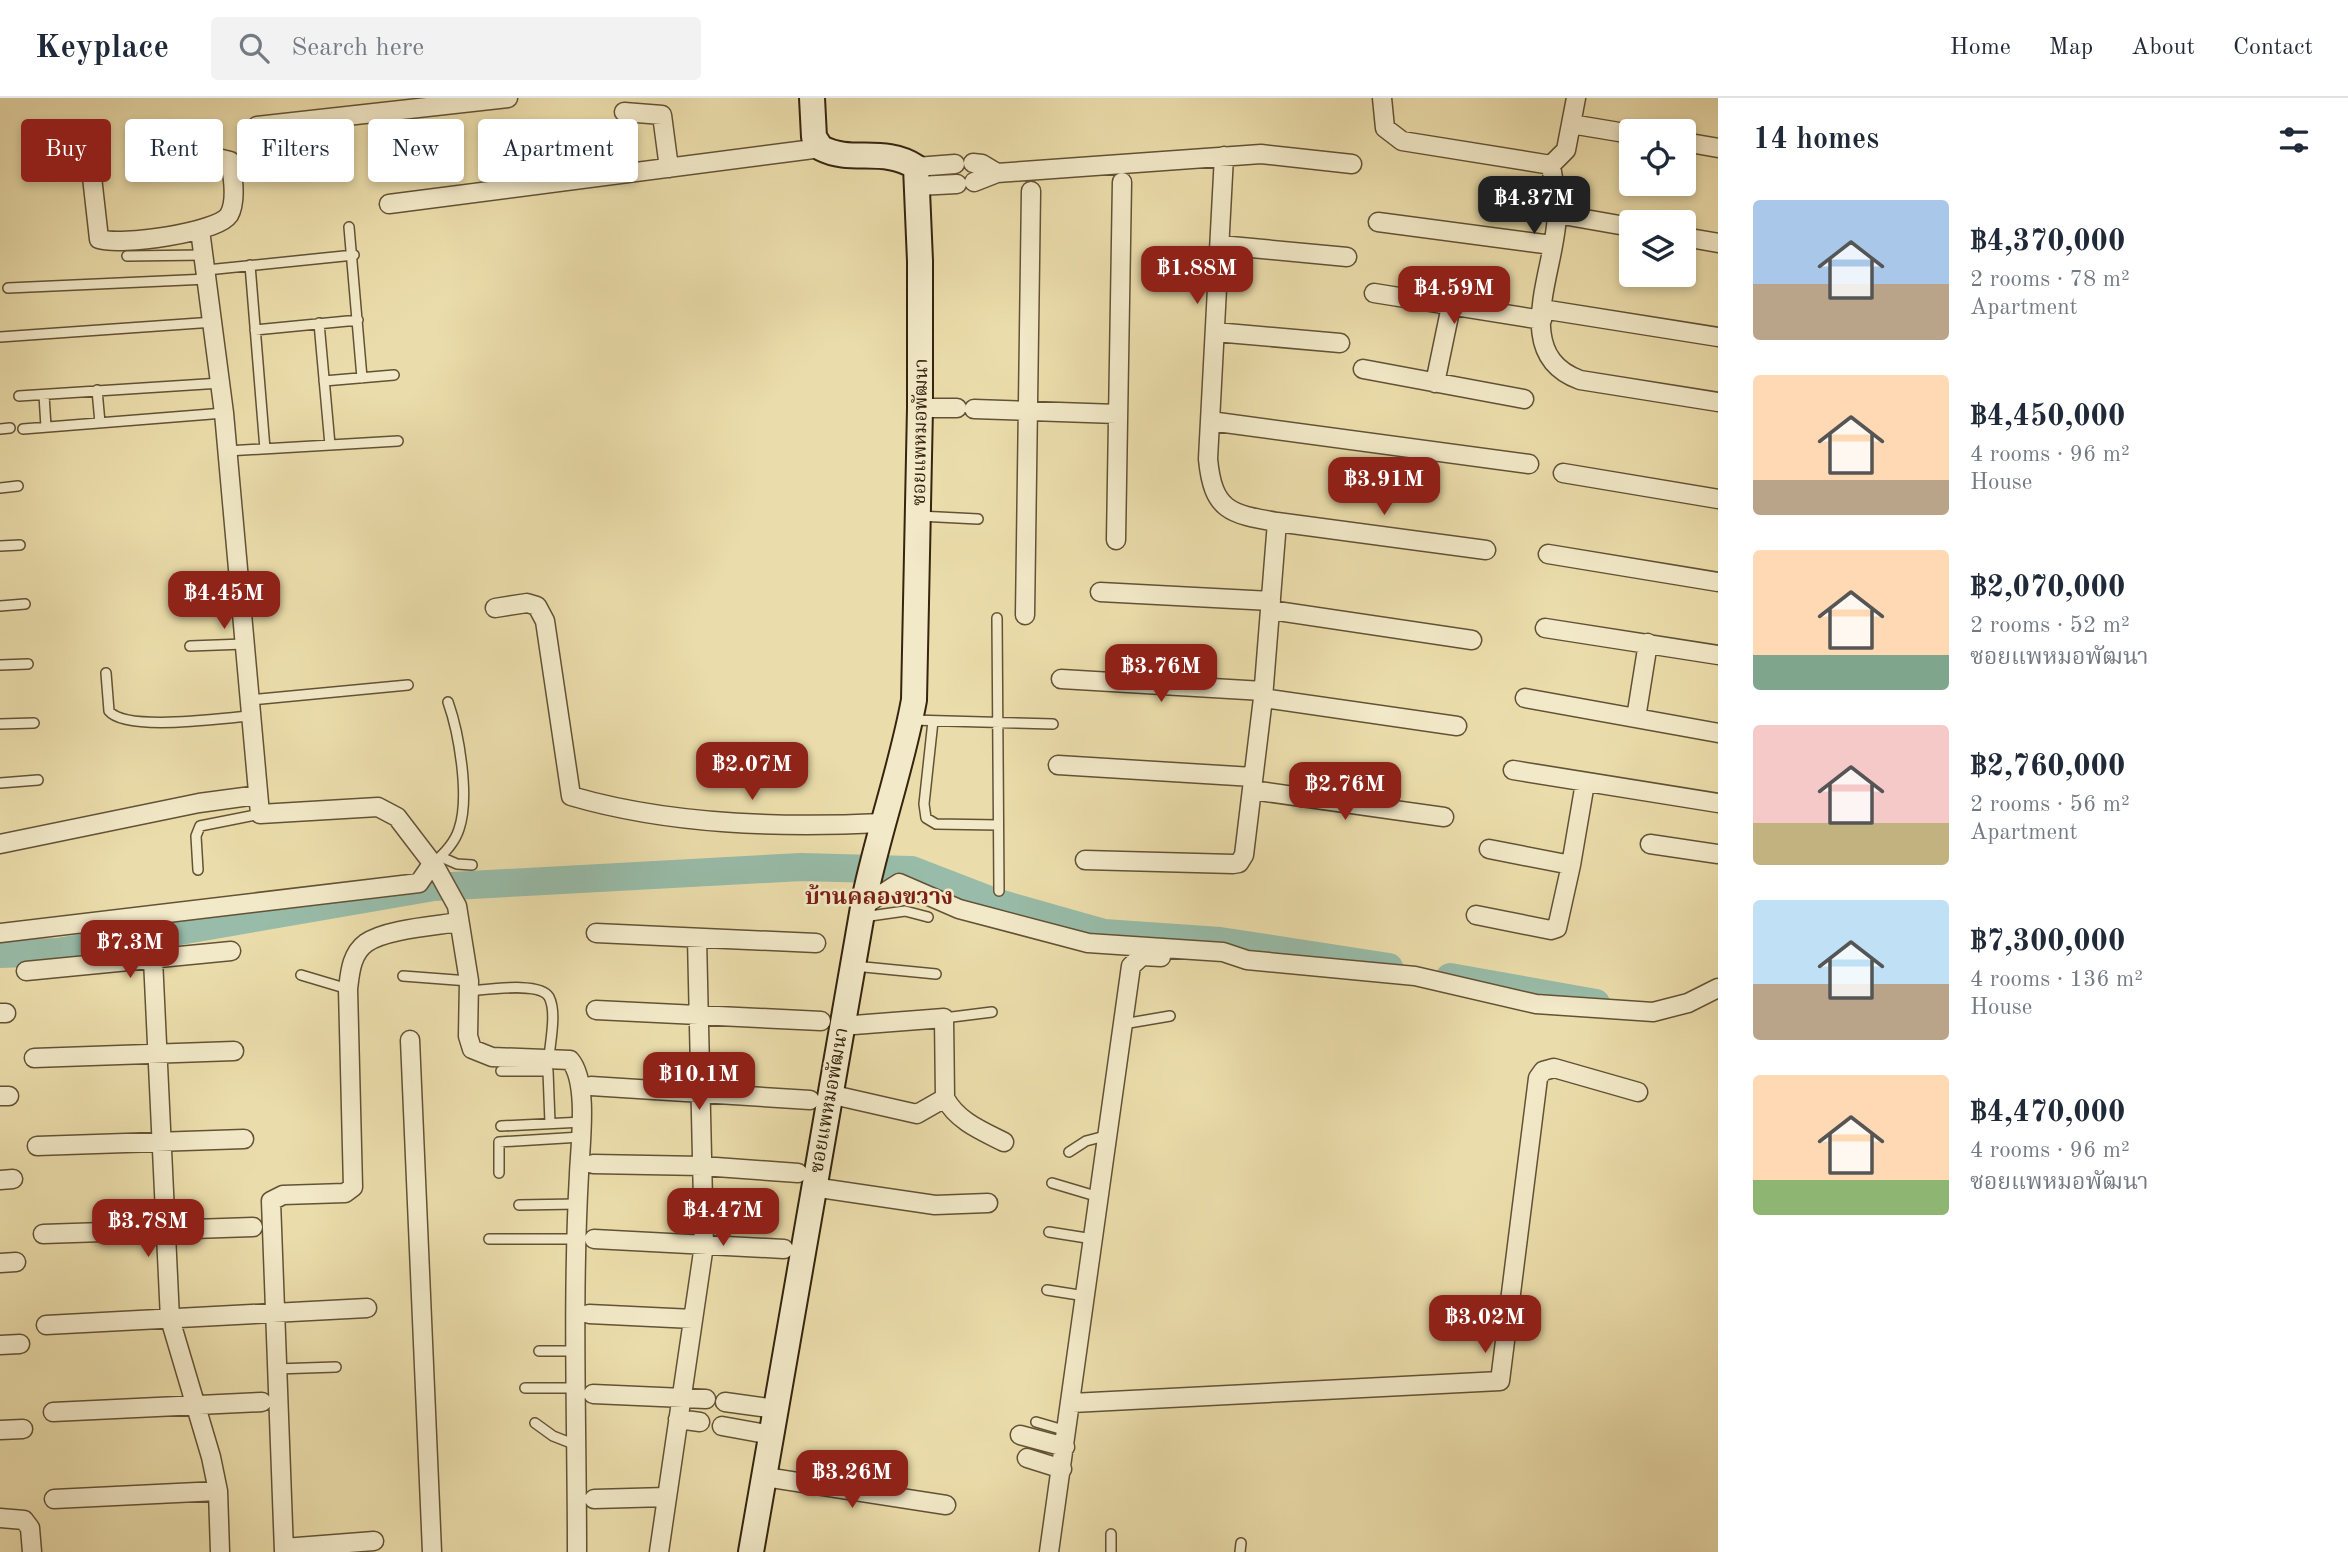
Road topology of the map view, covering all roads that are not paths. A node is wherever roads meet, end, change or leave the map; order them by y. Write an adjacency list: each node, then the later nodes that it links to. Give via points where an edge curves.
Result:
1 (508, 98): 6 (street)
2 (812, 98): 10 (street, via 814,136)
3 (1381, 98): 15 (street, via 1385,128 1402,141)
4 (1576, 98): 7 (street)
5 (624, 112): 16 (street, via 662,115)
6 (320, 119)
7 (1571, 124): 8 (street); 15 (street, via 1566,150)
8 (1619, 132)
9 (1696, 144): 11 (street)
10 (821, 148): 16 (street); 18 (street, via 842,155 893,155)
11 (1718, 148)
12 (1224, 156): 14 (street, via 1297,156); 17 (street); 30 (street)
13 (223, 159): 27 (street, via 230,161 230,214 219,225)
14 (1352, 164)
15 (1551, 166): 23 (street)
16 (669, 167): 22 (street)
17 (997, 173): 18 (street, via 965,183); 18 (street, via 982,164 964,163)
18 (917, 176): 60 (street, ซอยแพหมอพัฒนา)
19 (93, 182): 27 (street, via 99,239)
20 (1122, 182): 63 (street)
21 (1031, 191): 61 (street)
22 (389, 204)
23 (1558, 214): 25 (street); 31 (street)
24 (1378, 222): 31 (street)
25 (1619, 225)
26 (349, 227): 32 (lane)
27 (200, 230): 36 (street)
28 (1696, 239): 29 (street)
29 (1718, 243)
30 (1220, 245): 34 (street); 45 (street)
31 (1552, 245): 40 (street)
32 (354, 255): 35 (lane); 41 (lane)
33 (127, 256): 36 (lane)
34 (1347, 257)
35 (250, 265): 36 (lane); 44 (lane)
36 (206, 268): 37 (lane); 42 (street)
37 (8, 288)
38 (1374, 293): 39 (street)
39 (1451, 306): 40 (street); 54 (street)
40 (1542, 314): 47 (street); 59 (street, via 1542,346 1563,374)
41 (358, 320): 43 (lane); 51 (lane)
42 (214, 322): 46 (lane); 53 (street)
43 (319, 323): 44 (lane); 52 (lane)
44 (255, 330): 72 (lane)
45 (1215, 332): 48 (street); 64 (street)
46 (0, 337)
47 (1718, 337)
48 (1340, 343)
49 (1363, 369): 54 (street)
50 (394, 375): 51 (lane)
51 (362, 378): 52 (lane)
52 (324, 381): 71 (lane)
53 (220, 383): 55 (lane); 62 (street)
54 (1435, 383): 58 (street)
55 (97, 390): 56 (lane); 65 (lane)
56 (44, 395): 57 (lane); 66 (lane)
57 (19, 396)
58 (1524, 399)
59 (1718, 402)
60 (919, 408): 61 (street); 79 (street, ซอยแพหมอพัฒนา)
61 (1028, 412): 63 (street); 93 (street)
62 (224, 413): 65 (lane); 73 (street)
63 (1117, 414): 82 (street)
64 (1210, 421): 74 (street); 81 (street, via 1210,479 1221,504 1231,512)
65 (100, 423): 66 (lane)
66 (46, 427): 69 (lane)
67 (10, 428): 68 (lane)
68 (0, 429)
69 (23, 429)
70 (398, 441): 71 (lane)
71 (330, 445): 72 (lane)
72 (265, 449): 73 (lane)
73 (227, 451): 98 (street)
74 (1529, 464)
75 (1563, 473): 78 (street)
76 (18, 486): 77 (lane)
77 (0, 488)
78 (1718, 499)
79 (918, 516): 80 (lane); 111 (street, ซอยแพหมอพัฒนา, via 916,645)
80 (978, 519)
81 (1277, 522): 85 (street); 91 (street)
82 (1116, 540)
83 (20, 545): 84 (lane)
84 (0, 546)
85 (1486, 550)
86 (1548, 554): 87 (street)
87 (1718, 582)
88 (1100, 592): 91 (street)
89 (25, 604): 90 (lane)
90 (0, 606)
91 (1271, 606): 96 (street); 106 (street)
92 (495, 608): 129 (street, via 527,603 537,606 545,621 571,796 622,810)
93 (1026, 615)
94 (997, 618): 113 (lane)
95 (1545, 628): 97 (street)
96 (1472, 640)
97 (1648, 643): 100 (street); 110 (street)
98 (244, 644): 99 (lane); 109 (street)
99 (190, 646)
100 (1718, 655)
101 (28, 664): 102 (lane)
102 (0, 665)
103 (106, 673): 109 (lane, via 109,711 123,721 149,722)
104 (1061, 679): 106 (street)
105 (408, 685): 109 (lane)
106 (1263, 695): 116 (street); 123 (street)
107 (1525, 698): 110 (street)
108 (448, 702): 135 (lane, via 458,732 462,817 459,830)
109 (250, 708): 124 (street)
110 (1636, 718): 117 (street)
111 (921, 720): 113 (lane); 128 (lane, via 926,818 936,824); 129 (street, ซอยแพหมอพัฒนา)
112 (34, 723): 114 (lane)
113 (997, 723): 115 (lane); 128 (lane)
114 (0, 724)
115 (1053, 724)
116 (1457, 726)
117 (1718, 733)
118 (1058, 765): 123 (street)
119 (1513, 770): 122 (street)
120 (38, 780): 121 (lane)
121 (0, 783)
122 (1585, 783): 125 (street); 137 (street)
123 (1253, 784): 127 (street); 134 (street, via 1240,863)
124 (258, 795): 126 (street); 130 (street)
125 (1718, 803)
126 (260, 814): 135 (street, via 387,809); 138 (lane, via 200,825 196,836)
127 (1444, 817)
128 (998, 825): 139 (lane)
129 (880, 833): 140 (street, ซอยแพหมอพัฒนา)
130 (0, 844)
131 (1650, 845): 133 (street)
132 (1489, 849): 137 (street)
133 (1718, 854)
134 (1085, 860)
135 (436, 863): 136 (lane); 141 (street); 144 (street, via 422,882 406,886)
136 (472, 865)
137 (1572, 865): 142 (street, via 1557,928)
138 (198, 870)
139 (999, 891)
140 (863, 907): 143 (lane); 150 (street, via 899,883 959,909 1088,943 1223,952); 151 (street, ซอยแพหมอพัฒนา)
141 (458, 914): 156 (street); 158 (street, via 366,943 351,967)
142 (1476, 915)
143 (928, 917)
144 (0, 933)
145 (596, 933): 146 (street)
146 (697, 938): 147 (street); 161 (street)
147 (816, 943)
148 (231, 951): 149 (street)
149 (153, 959): 152 (street); 168 (street)
150 (1286, 964): 157 (street, via 1415,976 1536,1004 1653,1012 1688,1003); 165 (street, via 1276,970 1142,956 1131,965)
151 (852, 966): 153 (lane); 164 (street, ซอยแพหมอพัฒนา)
152 (26, 971)
153 (936, 974)
154 (301, 975): 158 (lane)
155 (403, 976): 156 (lane)
156 (468, 986): 170 (street, via 472,1049 492,1057); 170 (lane, via 538,989 548,995)
157 (1718, 988)
158 (348, 989): 207 (street, via 355,1180 350,1192 283,1195 271,1201)
159 (596, 1010): 161 (street)
160 (992, 1012): 163 (lane)
161 (699, 1016): 164 (street); 173 (street)
162 (1170, 1016): 165 (lane)
163 (944, 1018): 164 (street); 176 (street)
164 (831, 1023): 175 (street, ซอยแพหมอพัฒนา)
165 (1123, 1024): 180 (street)
166 (410, 1040): 253 (street)
167 (234, 1051): 168 (street)
168 (158, 1054): 169 (street); 182 (street)
169 (34, 1058)
170 (550, 1058): 179 (street, via 575,1065)
171 (501, 1071): 177 (lane, via 548,1071)
172 (591, 1086): 173 (street)
173 (701, 1093): 175 (street); 187 (street)
174 (1638, 1093): 225 (street, via 1554,1068 1538,1078 1500,1381)
175 (820, 1097): 176 (street, via 917,1114); 189 (street, ซอยแพหมอพัฒนา)
176 (945, 1098): 183 (street, via 951,1110 967,1122)
177 (551, 1124): 178 (lane); 179 (lane)
178 (501, 1126)
179 (582, 1130): 188 (lane, via 499,1142); 193 (street)
180 (1109, 1135): 185 (lane); 191 (street)
181 (244, 1139): 182 (street)
182 (162, 1142): 184 (street); 196 (street)
183 (1004, 1142)
184 (37, 1146)
185 (1069, 1152)
186 (593, 1164): 187 (street)
187 (702, 1166): 189 (street); 202 (street)
188 (499, 1173)
189 (806, 1180): 192 (street, via 935,1205); 226 (street, ซอยแพหมอพัฒนา)
190 (1052, 1183): 191 (lane)
191 (1099, 1197): 201 (street)
192 (988, 1203)
193 (577, 1204): 194 (lane); 200 (street)
194 (519, 1205)
195 (253, 1227): 196 (street)
196 (166, 1229): 198 (street); 209 (street)
197 (1049, 1232): 201 (lane)
198 (43, 1234)
199 (489, 1239): 200 (lane)
200 (585, 1239): 202 (street); 215 (street)
201 (1093, 1239): 205 (street)
202 (705, 1245): 203 (street); 210 (street)
203 (784, 1249)
204 (1047, 1290): 205 (lane)
205 (1085, 1296): 225 (street)
206 (367, 1308): 207 (street)
207 (274, 1314): 209 (street); 217 (street)
208 (589, 1314): 210 (street)
209 (170, 1319): 211 (street); 224 (street)
210 (694, 1319): 220 (street)
211 (46, 1325)
212 (20, 1344): 213 (street)
213 (0, 1345)
214 (540, 1351): 215 (lane)
215 (577, 1352): 219 (street)
216 (336, 1367): 217 (lane)
217 (276, 1369): 250 (street)
218 (525, 1388): 219 (lane)
219 (585, 1391): 220 (street); 238 (street)
220 (682, 1396): 221 (street); 228 (street)
221 (706, 1399)
222 (262, 1402): 224 (street)
223 (725, 1402): 226 (street)
224 (196, 1403): 227 (street); 242 (street)
225 (1072, 1403): 237 (street)
226 (776, 1409): 235 (street, ซอยแพหมอพัฒนา)
227 (53, 1412)
228 (678, 1419): 229 (street); 243 (street)
229 (701, 1422)
230 (1036, 1422): 237 (lane)
231 (535, 1423): 238 (lane)
232 (722, 1426): 235 (street)
233 (23, 1429): 234 (street)
234 (0, 1430)
235 (772, 1435): 241 (street, ซอยแพหมอพัฒนา)
236 (1020, 1435): 237 (street)
237 (1066, 1439): 240 (street)
238 (577, 1446): 254 (street)
239 (1027, 1458): 240 (street)
240 (1062, 1469): 257 (street)
241 (765, 1477): 246 (street); 256 (street, ซอยแพหมอพัฒนา)
242 (218, 1491): 244 (street); 252 (street)
243 (667, 1497): 245 (street); 255 (street)
244 (54, 1499)
245 (594, 1499)
246 (946, 1505)
247 (0, 1518): 251 (street, via 24,1520 30,1528)
248 (1111, 1534): 258 (lane)
249 (374, 1541): 250 (street)
250 (284, 1550)
251 (32, 1552)
252 (219, 1552)
253 (432, 1552)
254 (577, 1552)
255 (659, 1552)
256 (751, 1552)
257 (1049, 1552)
258 (1111, 1552)

